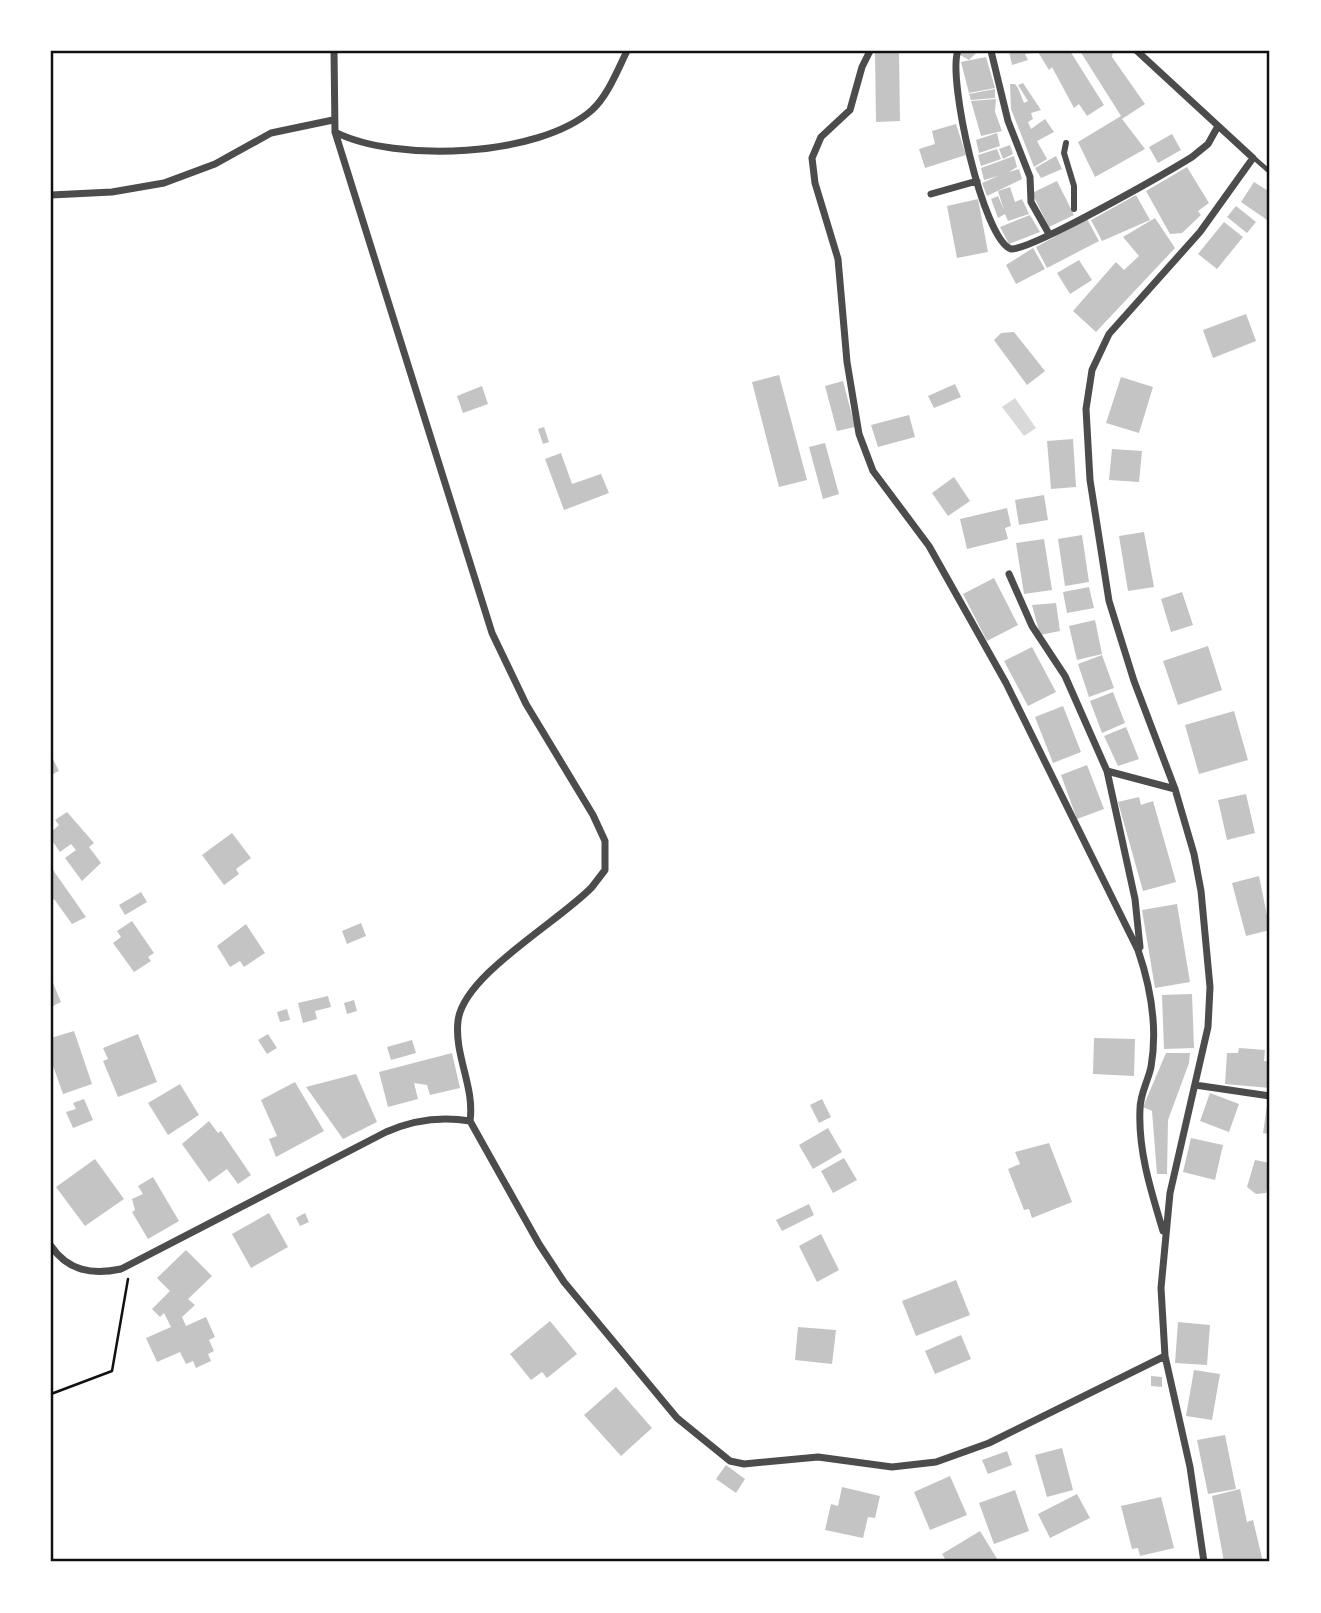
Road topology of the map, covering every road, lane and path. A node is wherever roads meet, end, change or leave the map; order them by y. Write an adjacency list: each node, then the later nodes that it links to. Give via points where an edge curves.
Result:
1 (334, 51): 7 (street)
2 (626, 51): 9 (street, via 597,105 568,126 536,137 479,148 420,151 370,146)
3 (870, 51): 21 (street, via 850,110 817,142 812,158 838,259 859,434 873,471 929,546 1018,705)
4 (958, 51): 13 (street, via 955,75)
5 (991, 51): 17 (street, via 1008,121 1030,177 1031,202)
6 (1137, 51): 8 (street)
7 (333, 120): 9 (street); 15 (street, via 271,133 215,164 164,183)
8 (1218, 126): 11 (street); 17 (street, via 1208,144 1192,157)
9 (335, 132): 24 (street, via 481,603 516,684 593,815 606,847 605,870 592,887 485,976 464,1002 457,1035 470,1097)
10 (1066, 143): 16 (street)
11 (1253, 158): 12 (lane); 20 (street, via 1200,232 1115,324 1096,359 1087,399 1088,456 1104,583)
12 (1270, 172)
13 (977, 181): 14 (street); 17 (street, via 994,232 1006,247 1017,249)
14 (931, 194)
15 (51, 195)
16 (1074, 209)
17 (1049, 234)
18 (1009, 574): 19 (street, via 1032,626 1065,676)
19 (1107, 771): 20 (street); 21 (street, via 1135,898)
20 (1175, 789): 22 (street, via 1200,881 1210,987 1207,1039)
21 (1141, 958): 25 (street, via 1154,1031 1140,1108 1141,1139)
22 (1195, 1085): 23 (street); 25 (street)
23 (1270, 1096)
24 (470, 1121): 27 (street, via 440,1118 399,1126); 28 (street, via 564,1282 677,1418 730,1461 744,1464 818,1457 892,1467 936,1462 989,1443)
25 (1164, 1237): 28 (street)
26 (51, 1246): 27 (street, via 60,1259 77,1269 106,1272)
27 (130, 1266): 29 (path, via 112,1371)
28 (1165, 1356): 30 (street, via 1190,1466)
29 (51, 1394)
30 (1204, 1562)

